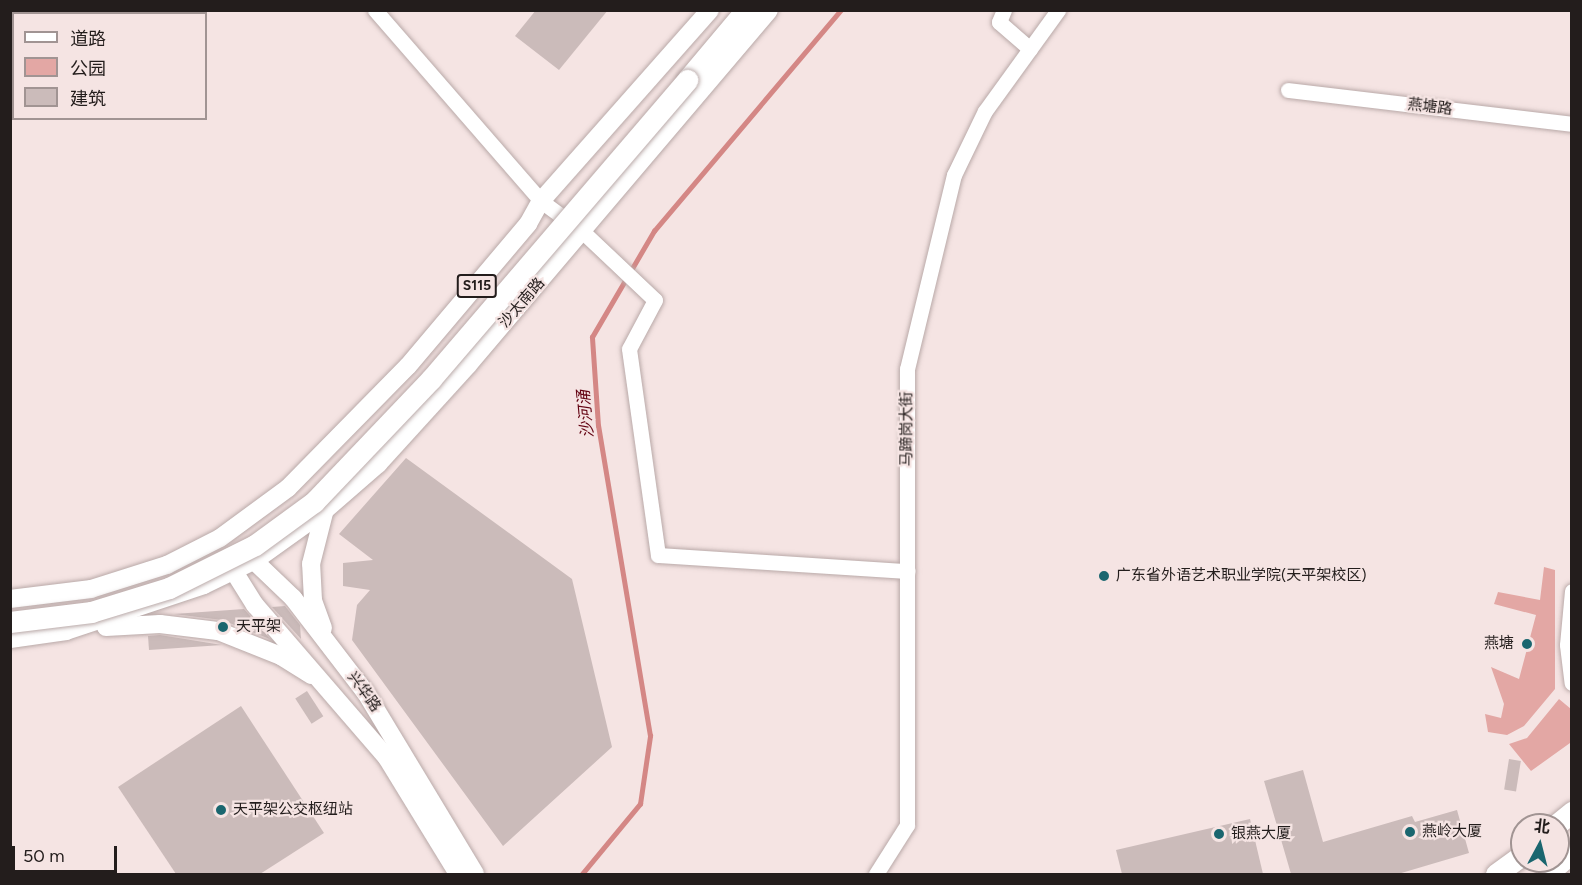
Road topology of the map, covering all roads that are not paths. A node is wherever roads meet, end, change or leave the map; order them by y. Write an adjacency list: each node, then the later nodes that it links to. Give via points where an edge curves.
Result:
1 (375, 10): 10 (street)
2 (710, 10): 10 (main road, S115)
3 (746, 10): 18 (highway, bridge, via 419,393 314,502 255,545 170,588 91,612)
4 (769, 10): 11 (main road, 沙太南路 / S115)
5 (1004, 10): 7 (street, via 999,22)
6 (1058, 10): 7 (street, 马蹄岗大街)
7 (1030, 49): 15 (street, 马蹄岗大街, via 985,111 954,175 908,369)
8 (1288, 90): 9 (street, 燕塘路)
9 (1572, 124)
10 (542, 201): 11 (street); 13 (main road, S115, via 506,251 363,416 288,488)
11 (583, 232): 12 (main road, 沙太南路 / S115, via 405,436); 15 (street, via 605,258 656,300 629,349 658,555)
12 (324, 511): 14 (main road, 沙太南路 / S115); 21 (main road, via 311,564 313,600)
13 (220, 538): 14 (main road, 兴华路); 14 (main road, 兴华路); 17 (main road, S115, via 122,580)
14 (244, 565): 19 (main road, S115); 21 (main road, 兴华路); 23 (main road, 兴华路)
15 (908, 571): 28 (street, 马蹄岗大街, via 907,825)
16 (1572, 591): 22 (street, via 1567,645)
17 (10, 599)
18 (10, 622)
19 (66, 631): 20 (main road, S115); 23 (main road, via 160,624 218,631 281,656)
20 (10, 639)
21 (330, 645): 27 (main road, 兴华路, via 405,752)
22 (1572, 683)
23 (330, 687): 26 (main road, 兴华路, via 387,758)
24 (1572, 852): 30 (highway)
25 (1510, 864): 29 (highway)
26 (458, 874)
27 (475, 874)
28 (876, 874)
29 (1496, 874)
30 (1547, 874)

